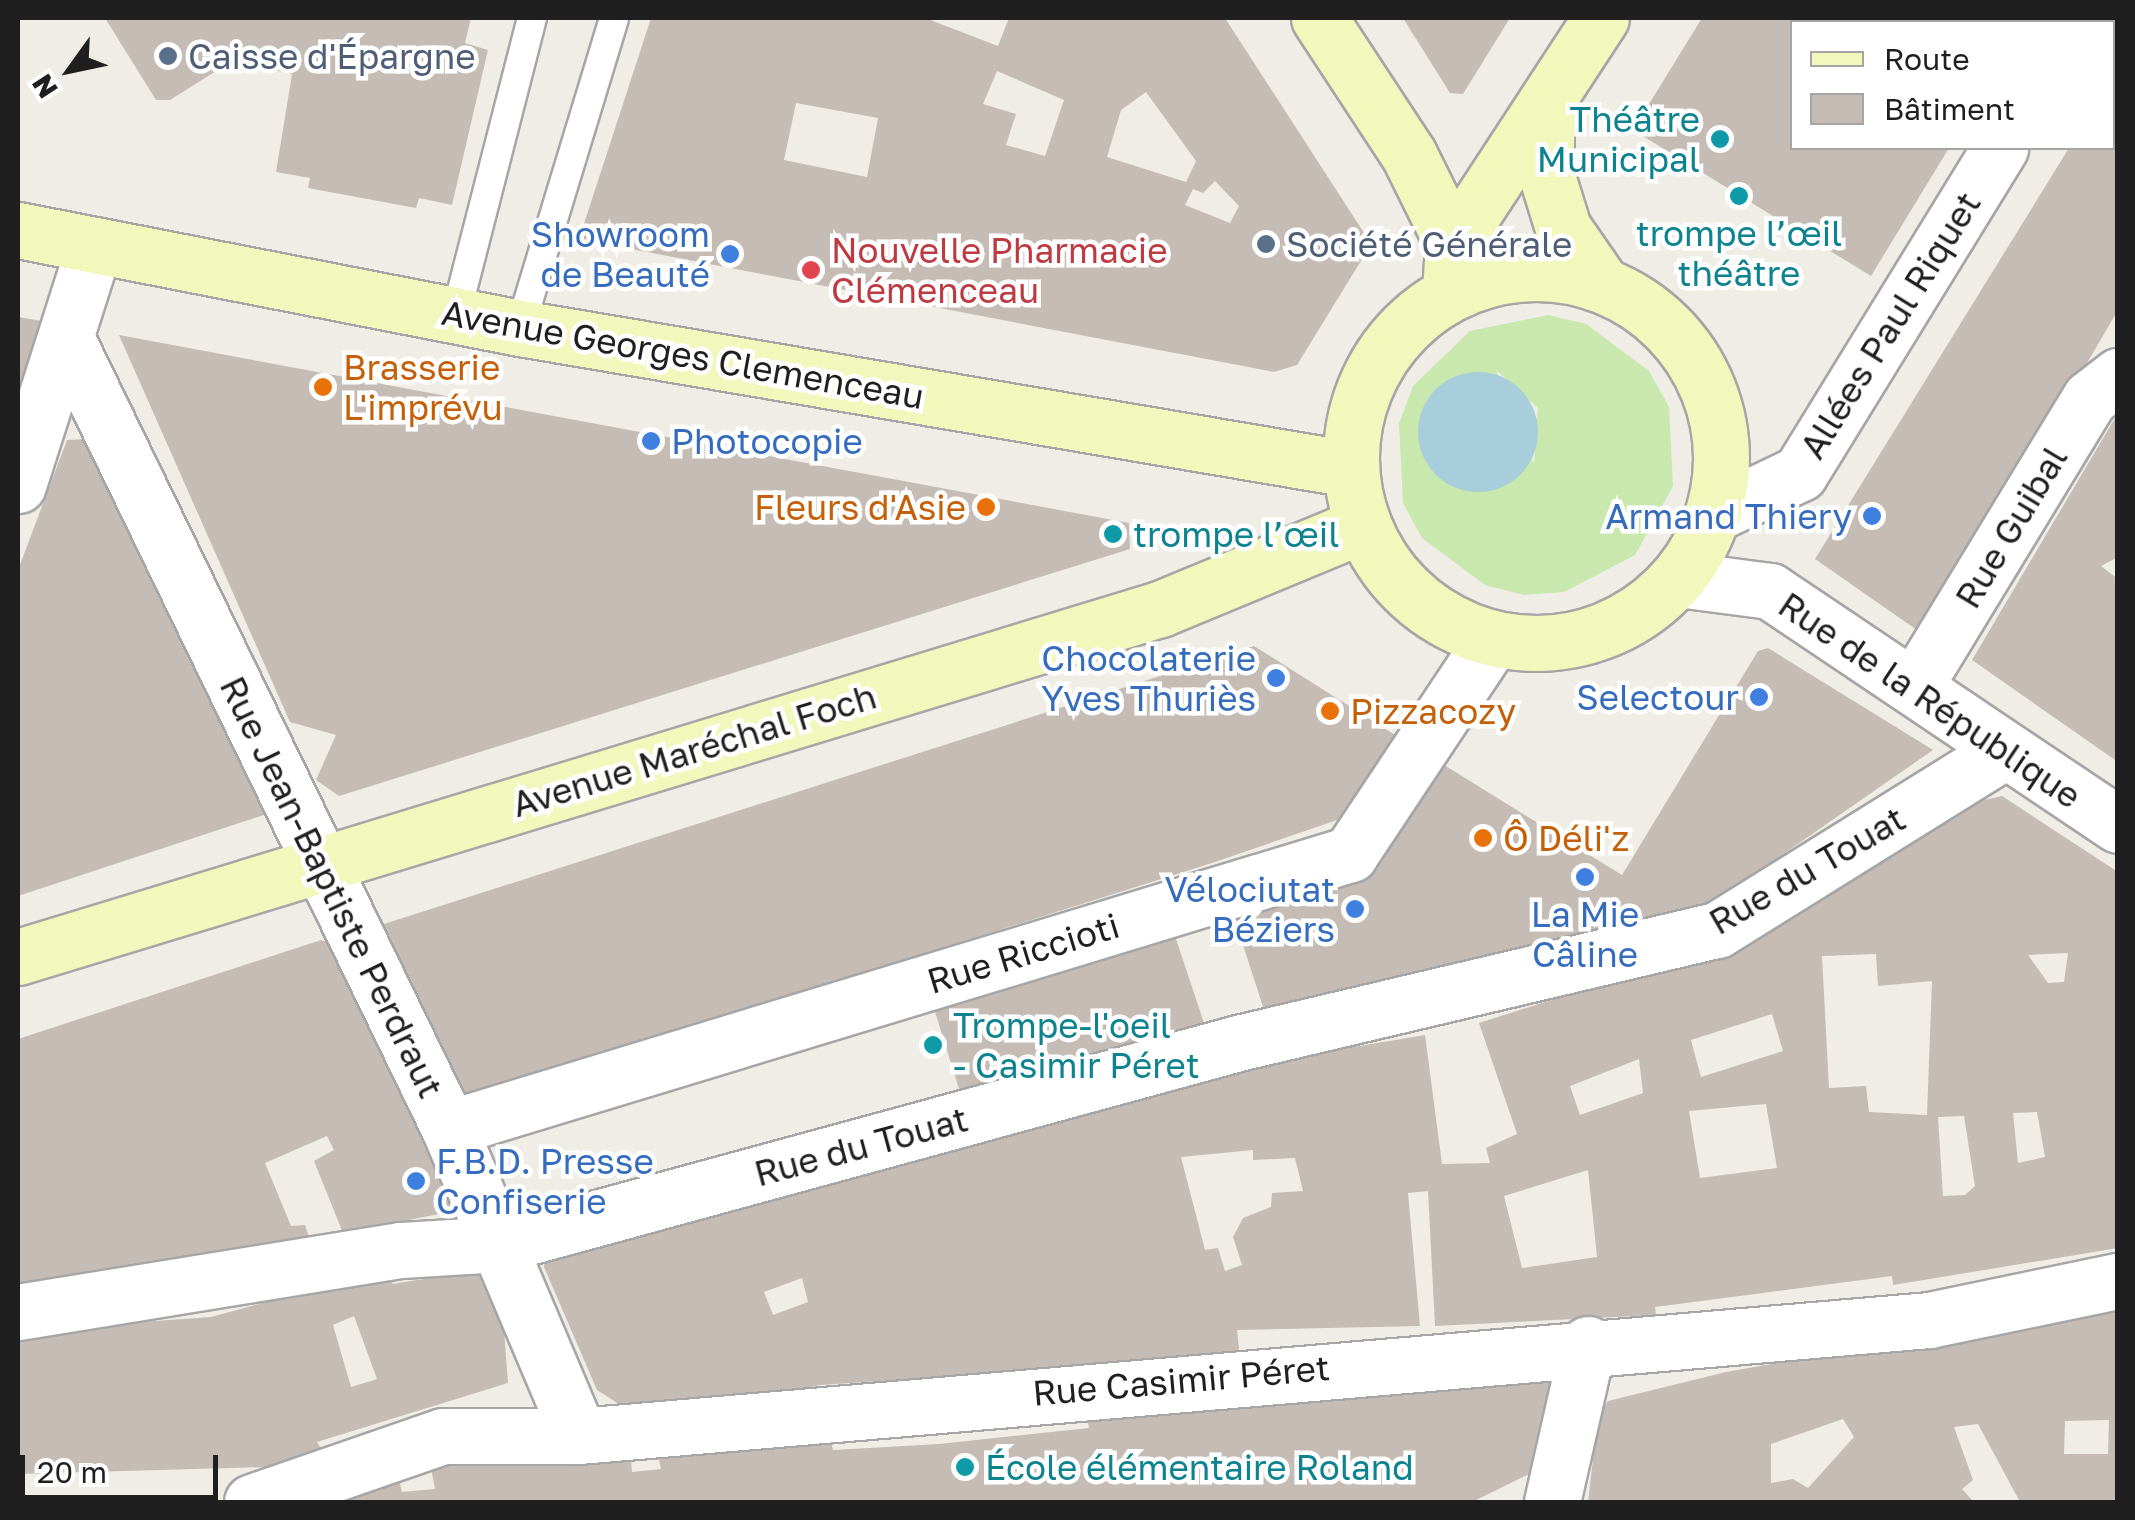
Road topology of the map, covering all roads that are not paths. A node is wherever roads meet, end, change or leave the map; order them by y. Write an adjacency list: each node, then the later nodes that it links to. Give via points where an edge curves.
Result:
1 (532, 18): 11 (lane)
2 (614, 18): 12 (lane)
3 (1319, 18): 9 (main road, via 1409,155)
4 (1601, 18): 5 (main road)
5 (1546, 104): 9 (main road); 10 (main road, via 1551,192 1563,228)
6 (1999, 150): 17 (street, Allées Paul Riquet, via 1800,472)
7 (18, 230): 8 (main road, Avenue Georges Clemenceau)
8 (94, 247): 11 (main road, Avenue Georges Clemenceau); 13 (street)
9 (1451, 268): 10 (main road, via 1551,272); 15 (main road, via 1374,366 1355,416)
10 (1601, 283): 17 (main road, via 1650,310 1690,351 1714,403 1722,458)
11 (456, 314): 12 (main road, Avenue Georges Clemenceau)
12 (520, 328): 15 (main road, Avenue Georges Clemenceau)
13 (69, 344): 16 (street); 24 (street, Rue Jean-Baptiste Perdraut)
14 (2118, 376): 21 (street, Rue Guibal, via 2090,398)
15 (1350, 469): 18 (main road)
16 (18, 485)
17 (1714, 514): 19 (main road)
18 (1363, 525): 20 (main road, via 1414,598); 24 (main road, Avenue Maréchal Foch, via 1160,609)
19 (1678, 579): 20 (main road, via 1640,613 1594,635 1544,644); 21 (street, Rue de la République, via 1770,591)
20 (1493, 639): 26 (street, Rue Riccioti, via 1350,854)
21 (1914, 687): 22 (street, Rue de la République)
22 (2005, 751): 23 (street, Rue de la République); 27 (street, Rue du Touat, via 1717,930 1238,1043)
23 (2118, 825)
24 (320, 864): 25 (main road, Avenue Maréchal Foch); 26 (street, Rue Jean-Baptiste Perdraut)
25 (18, 957)
26 (450, 1128): 27 (street, Rue Jean-Baptiste Perdraut)
27 (502, 1244): 29 (street, Rue du Touat, via 401,1250); 31 (street, Rue Jean-Baptiste Perdraut)
28 (2118, 1281): 30 (street, Rue Casimir Péret, via 1928,1320)
29 (18, 1312)
30 (1588, 1344): 31 (street, Rue Casimir Péret); 33 (street)
31 (579, 1436): 32 (street, Rue Casimir Péret, via 443,1436)
32 (252, 1502)
33 (1552, 1502)

